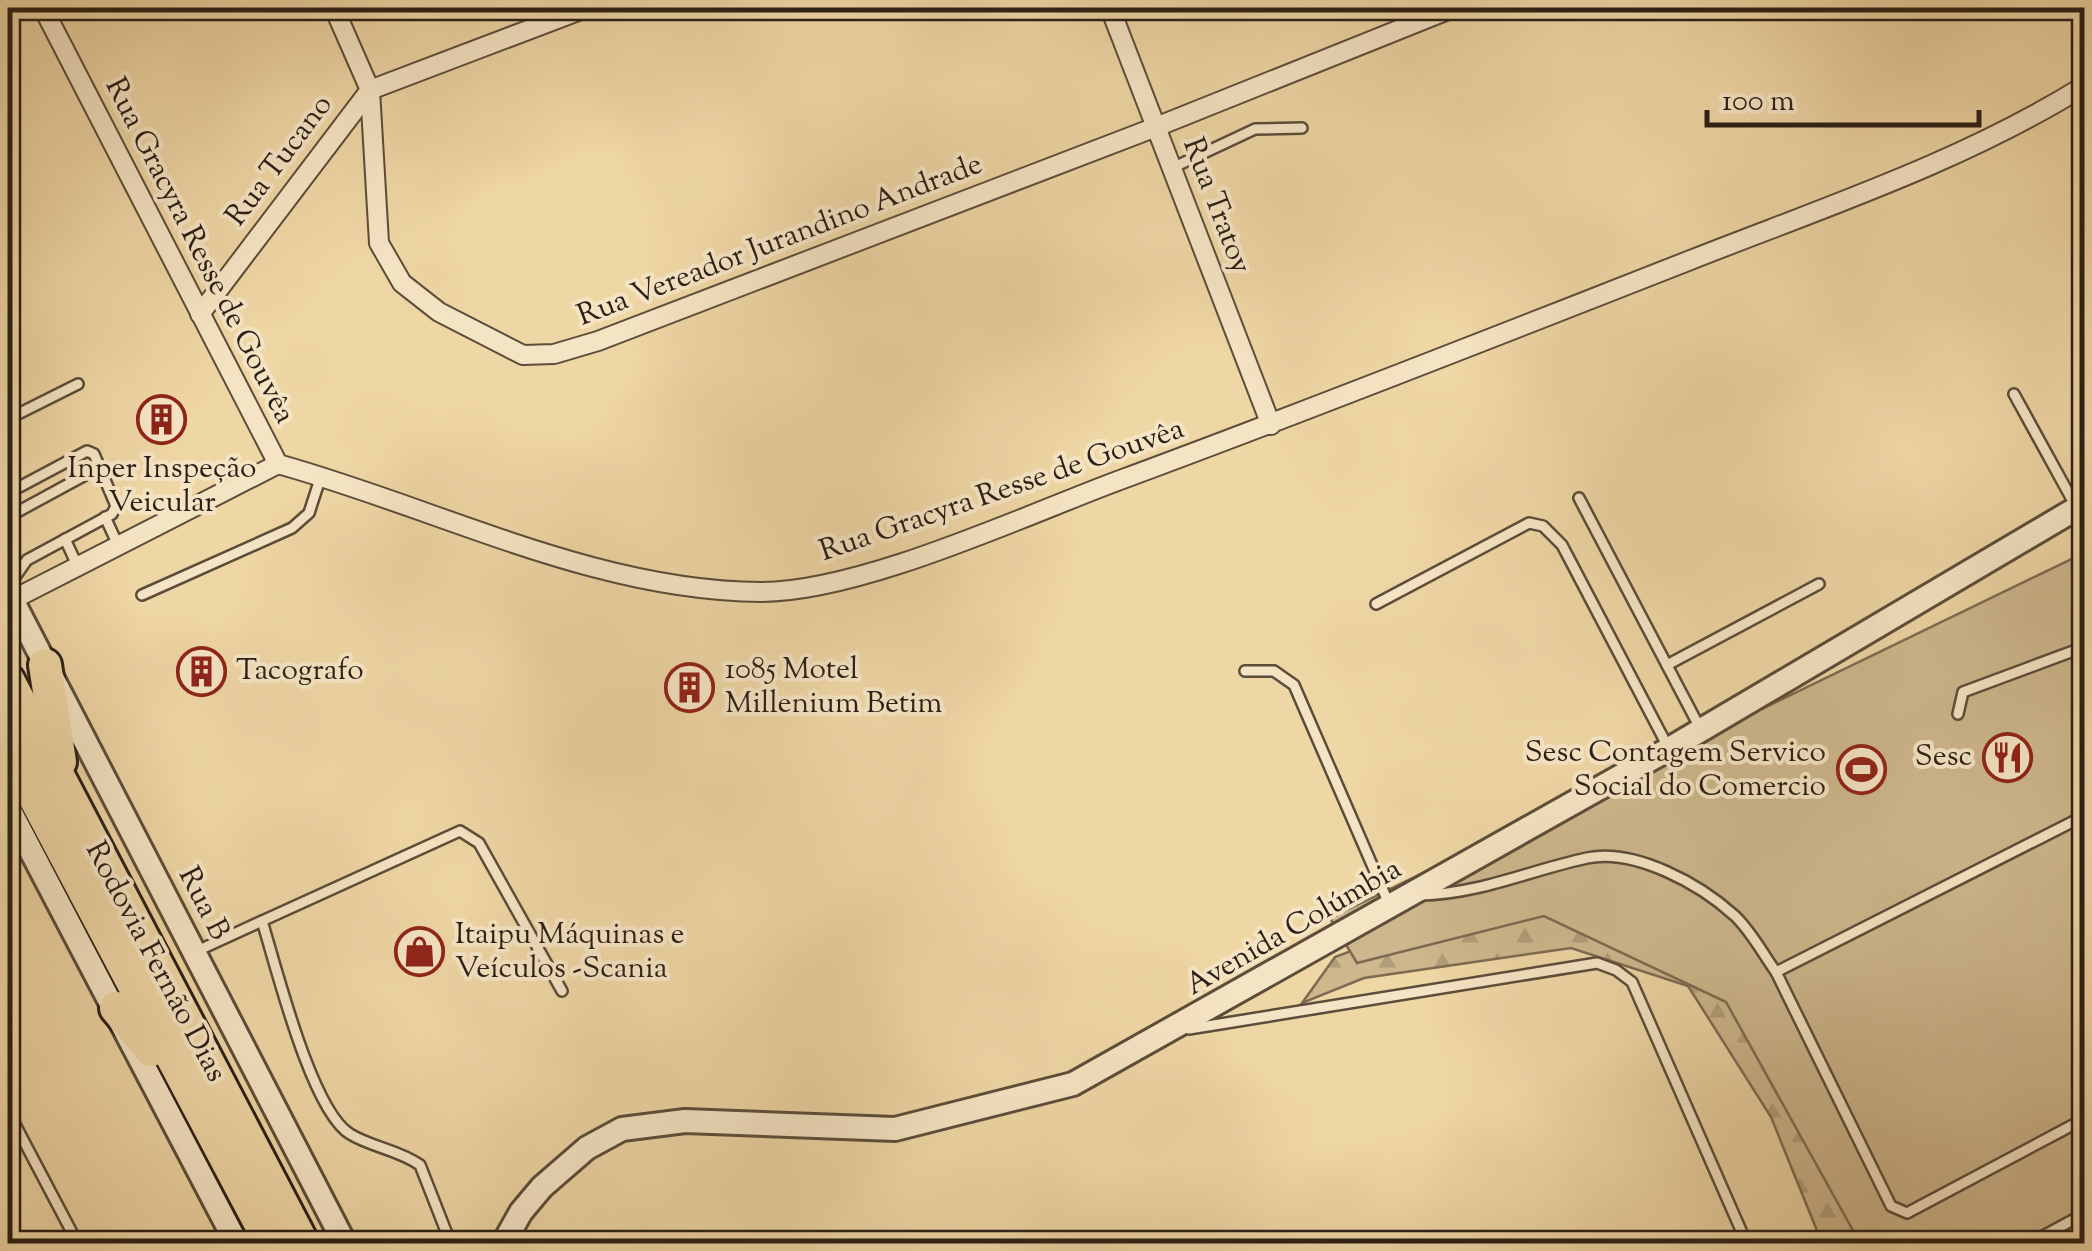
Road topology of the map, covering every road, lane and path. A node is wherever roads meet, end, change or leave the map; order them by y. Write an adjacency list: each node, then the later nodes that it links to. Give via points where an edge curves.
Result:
1 (43, 8): 11 (street, Rua Gracyra Resse de Gouvêa)
2 (334, 8): 7 (street, Rua Vereador Jurandino Andrade)
3 (586, 8): 7 (street)
4 (1110, 8): 8 (street, Rua Tratoy)
5 (1454, 8): 8 (street, Rua Vereador Jurandino Andrade)
6 (2084, 86): 15 (street, Rua Gracyra Resse de Gouvêa, via 1966,150)
7 (370, 90): 8 (street, Rua Vereador Jurandino Andrade, via 379,243 402,283 439,312 523,355 598,341); 11 (street, Rua Tucano)
8 (1156, 127): 10 (street, Rua Tratoy)
9 (1302, 128): 10 (lane, via 1256,129)
10 (1172, 168): 15 (street, Rua Tratoy)
11 (200, 314): 16 (street, Rua Gracyra Resse de Gouvêa)
12 (78, 384): 14 (lane)
13 (2014, 394): 21 (lane)
14 (8, 419)
15 (1271, 425): 18 (street, Rua Gracyra Resse de Gouvêa, via 892,564 823,585 766,592 627,578)
16 (278, 464): 18 (street, Rua Gracyra Resse de Gouvêa); 25 (street)
17 (100, 467): 19 (lane, via 88,450); 22 (lane); 23 (lane, via 116,506)
18 (322, 476): 30 (lane, via 309,512 292,528)
19 (8, 493)
20 (1579, 498): 34 (lane)
21 (2081, 506): 38 (street, Avenida Colúmbia)
22 (8, 517)
23 (104, 517): 24 (lane); 25 (lane)
24 (64, 539): 27 (lane); 29 (lane, via 32,557)
25 (120, 548): 27 (street)
26 (8, 552): 29 (lane)
27 (78, 568): 29 (street)
28 (1819, 584): 34 (lane)
29 (11, 588): 33 (street, Rua B)
30 (142, 596)
31 (1376, 604): 40 (lane, via 1529,524 1544,526 1562,544)
32 (2084, 647): 37 (lane, via 1963,692)
33 (45, 664): 41 (highway); 47 (street, Rua B)
34 (1666, 665): 38 (lane)
35 (1245, 671): 45 (lane, via 1274,671 1294,685)
36 (8, 680): 41 (highway, Rodovia Fernão Dias)
37 (1958, 714)
38 (1701, 730): 40 (street, Avenida Colúmbia)
39 (8, 747): 56 (highway, Rodovia Fernão Dias)
40 (1669, 749): 44 (street, Avenida Colúmbia)
41 (64, 786): 61 (highway, Rodovia Fernão Dias)
42 (8, 807): 50 (street)
43 (2084, 816): 48 (lane)
44 (1414, 895): 45 (street, Avenida Colúmbia); 48 (lane, via 1456,894 1592,857 1621,858 1698,889 1736,917)
45 (1391, 908): 51 (street, Avenida Colúmbia)
46 (262, 920): 47 (lane); 49 (lane, via 460,831 479,844); 63 (lane, via 302,1052 338,1123 420,1165)
47 (194, 952): 62 (street, Rua B)
48 (1776, 972): 53 (lane, via 1898,1213)
49 (562, 991)
50 (116, 1008): 56 (highway); 59 (street)
51 (1171, 1032): 64 (street, Avenida Colúmbia, via 1073,1084 895,1129 685,1121 622,1129 587,1148 542,1187); 69 (lane, via 1597,963 1632,982)
52 (8, 1111): 54 (lane)
53 (2084, 1120)
54 (18, 1130): 55 (lane); 58 (lane)
55 (8, 1136)
56 (230, 1164): 60 (highway, Rodovia Fernão Dias)
57 (2084, 1214): 70 (lane)
58 (78, 1244)
59 (237, 1244)
60 (271, 1244)
61 (303, 1244)
62 (346, 1244)
63 (451, 1244)
64 (503, 1244)
65 (640, 1244): 66 (lane, via 650,1238)
66 (689, 1244)
67 (1166, 1244): 68 (lane)
68 (1176, 1244)
69 (1747, 1244)
70 (2028, 1244)

